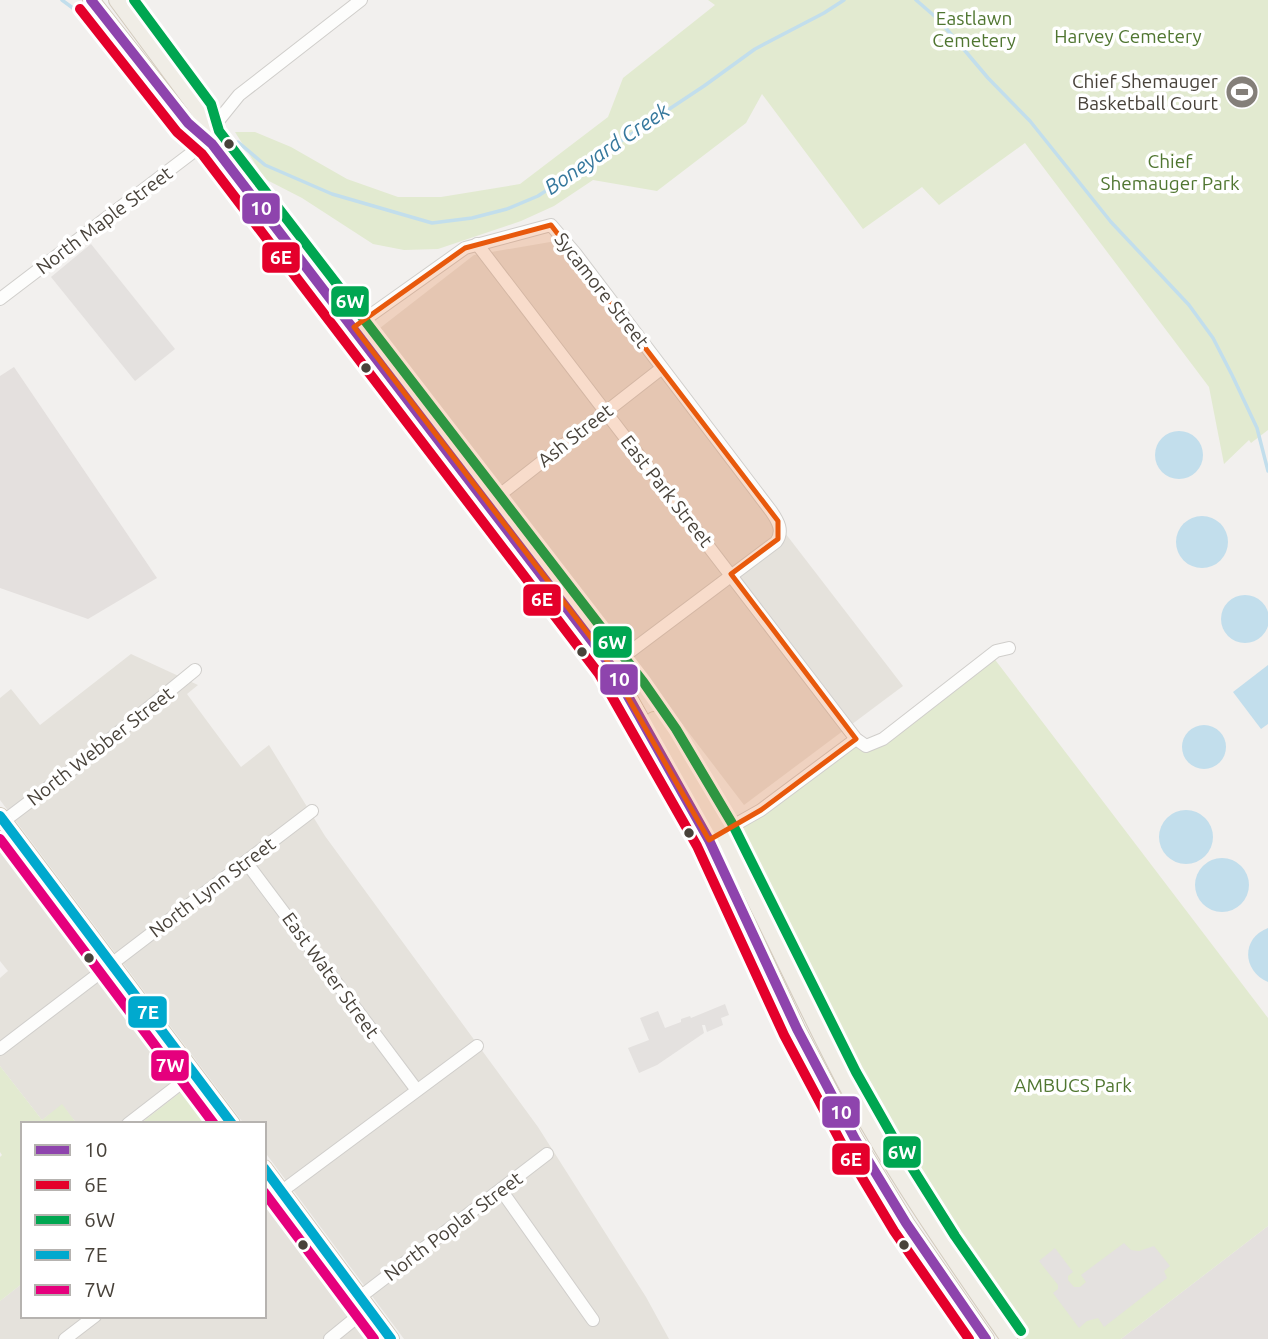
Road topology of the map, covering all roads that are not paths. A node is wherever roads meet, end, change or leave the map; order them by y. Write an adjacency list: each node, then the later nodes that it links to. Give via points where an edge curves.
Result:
1 (91, 0): 4 (main road, via 188,123)
2 (117, 0): 4 (main road, via 199,111)
3 (361, 0): 4 (street, North Maple Street, via 244,91)
4 (206, 137): 6 (street, North Maple Street, via 191,154); 7 (main road)
5 (477, 244): 7 (street, Sycamore Street, via 454,254); 8 (street, Sycamore Street, via 551,225); 9 (street, East Park Street)
6 (0, 299)
7 (354, 327): 10 (main road)
8 (662, 368): 9 (street, Ash Street); 11 (street, via 778,521 780,536)
9 (606, 412): 10 (street, Ash Street); 11 (street, East Park Street)
10 (488, 504): 13 (main road)
11 (732, 575): 13 (street); 15 (street, East Park Street)
12 (1009, 648): 15 (street, via 996,651 883,739 866,747)
13 (611, 666): 18 (main road)
14 (195, 670): 17 (street, North Webber Street)
15 (856, 739): 18 (street, via 761,810)
16 (312, 811): 19 (street, North Lynn Street)
17 (1, 821): 20 (main road)
18 (715, 836): 36 (main road, via 779,994 842,1115 906,1223); 37 (main road, via 874,1133)
19 (246, 862): 20 (street, North Lynn Street); 24 (street, East Water Street)
20 (113, 963): 22 (street, North Lynn Street); 23 (main road)
21 (477, 1046): 24 (street)
22 (0, 1049)
23 (194, 1073): 25 (street); 26 (main road)
24 (416, 1089): 28 (street)
25 (131, 1122)
26 (231, 1122)
27 (547, 1154): 29 (street, North Poplar Street)
28 (271, 1181): 30 (main road)
29 (500, 1190): 30 (street, North Poplar Street); 32 (street)
30 (364, 1303): 34 (street, North Poplar Street); 35 (main road)
31 (92, 1318): 33 (street)
32 (593, 1320)
33 (65, 1339)
34 (330, 1339)
35 (391, 1339)
36 (986, 1339)
37 (1009, 1339)

